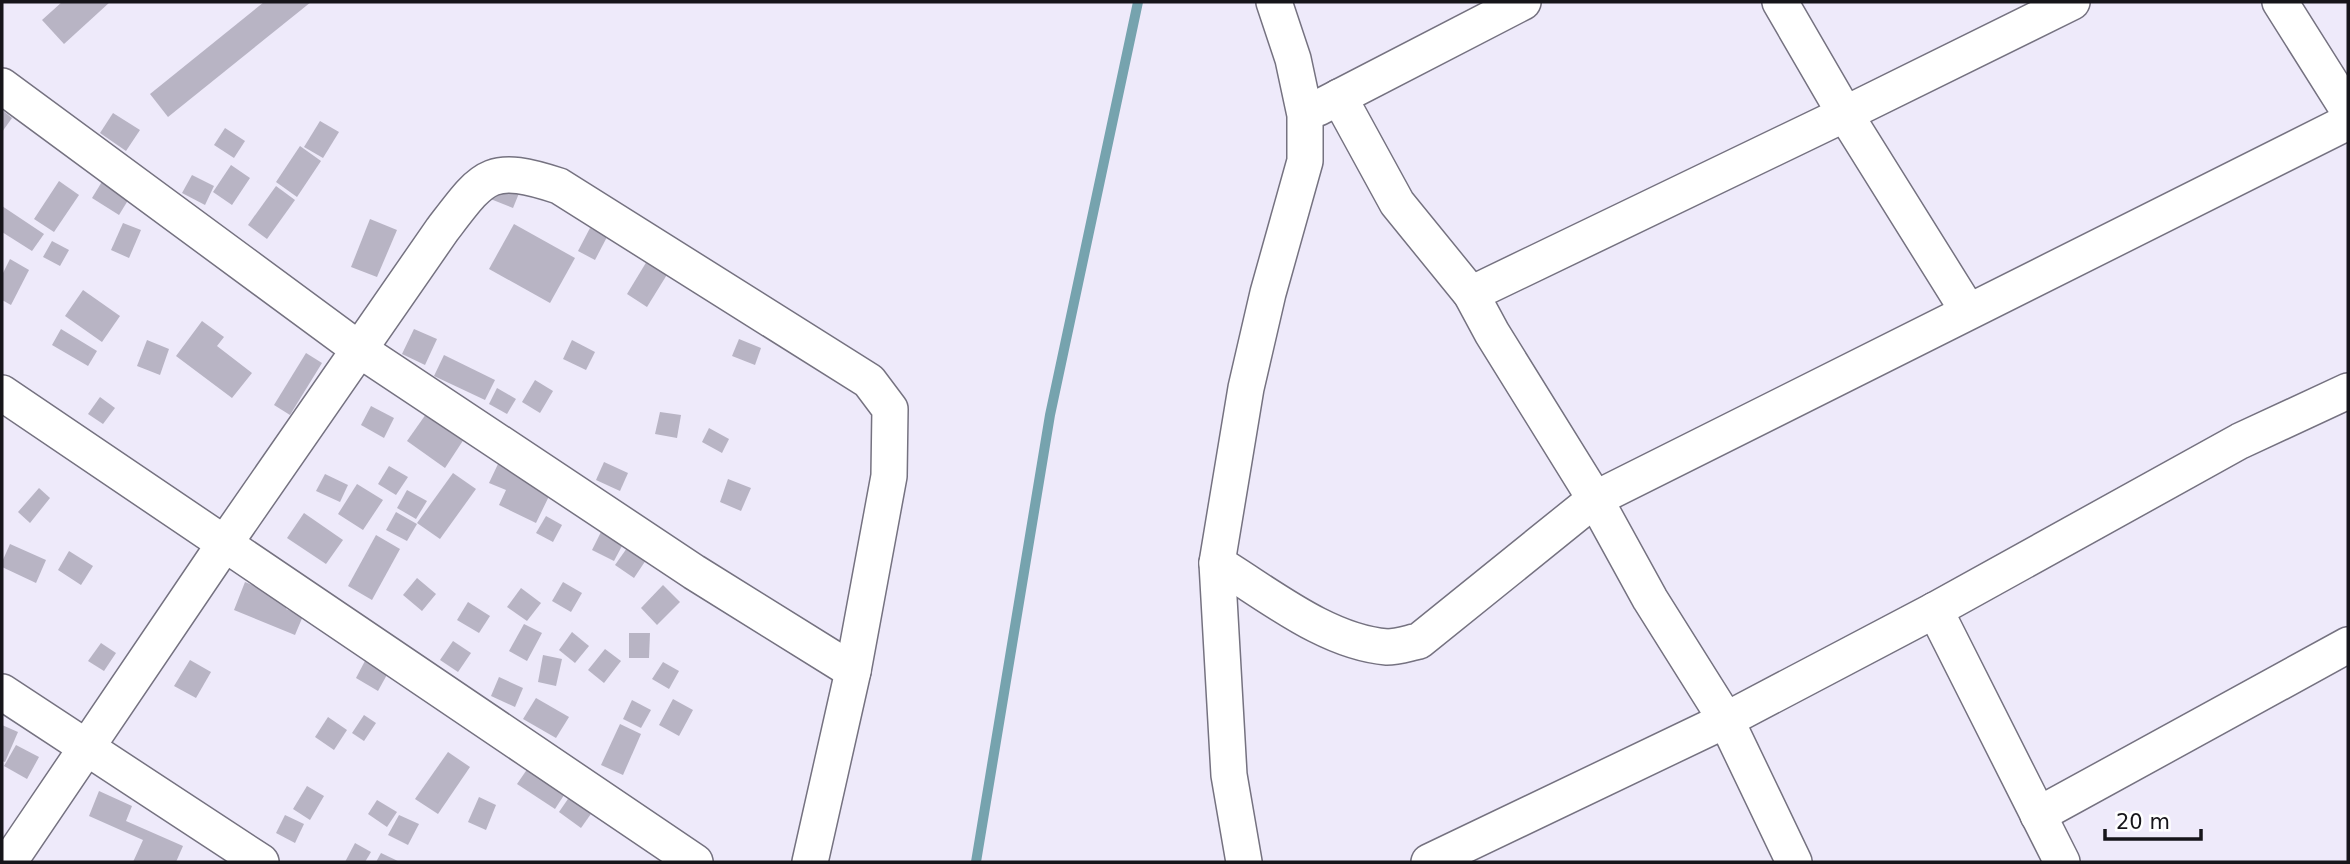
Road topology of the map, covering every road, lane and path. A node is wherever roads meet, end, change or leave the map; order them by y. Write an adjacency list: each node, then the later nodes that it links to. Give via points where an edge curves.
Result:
1 (1274, 2): 10 (street)
2 (1523, 2): 7 (street)
3 (1780, 2): 9 (street)
4 (2072, 2): 9 (street)
5 (2280, 2): 8 (street)
6 (2, 86): 14 (street)
7 (1339, 97): 10 (street); 12 (street, via 1397,202)
8 (2348, 110)
9 (1845, 114): 12 (street); 13 (street)
10 (1305, 115): 19 (street, via 1305,161 1246,388)
11 (2348, 122): 13 (street)
12 (1471, 294): 17 (street)
13 (1968, 311): 17 (street)
14 (360, 350): 18 (street); 22 (street, via 694,572); 22 (street, via 474,189 499,174 528,176 559,186 869,381 890,410 889,476)
15 (2348, 391): 20 (street, via 2239,441)
16 (2, 393): 18 (street)
17 (1595, 499): 19 (street, via 1419,641 1390,647 1330,632); 24 (street, via 1650,599)
18 (225, 543): 25 (street); 29 (street)
19 (1217, 563): 31 (street, via 1229,775)
20 (1935, 610): 24 (street); 26 (street)
21 (2348, 645): 26 (street)
22 (853, 671): 30 (street)
23 (2, 692): 25 (street)
24 (1726, 720): 32 (street); 33 (street)
25 (85, 748): 27 (street); 28 (street)
26 (2038, 815): 34 (street)
27 (9, 862)
28 (261, 862)
29 (695, 862)
30 (810, 862)
31 (1244, 862)
32 (1430, 862)
33 (1794, 862)
34 (2062, 862)

